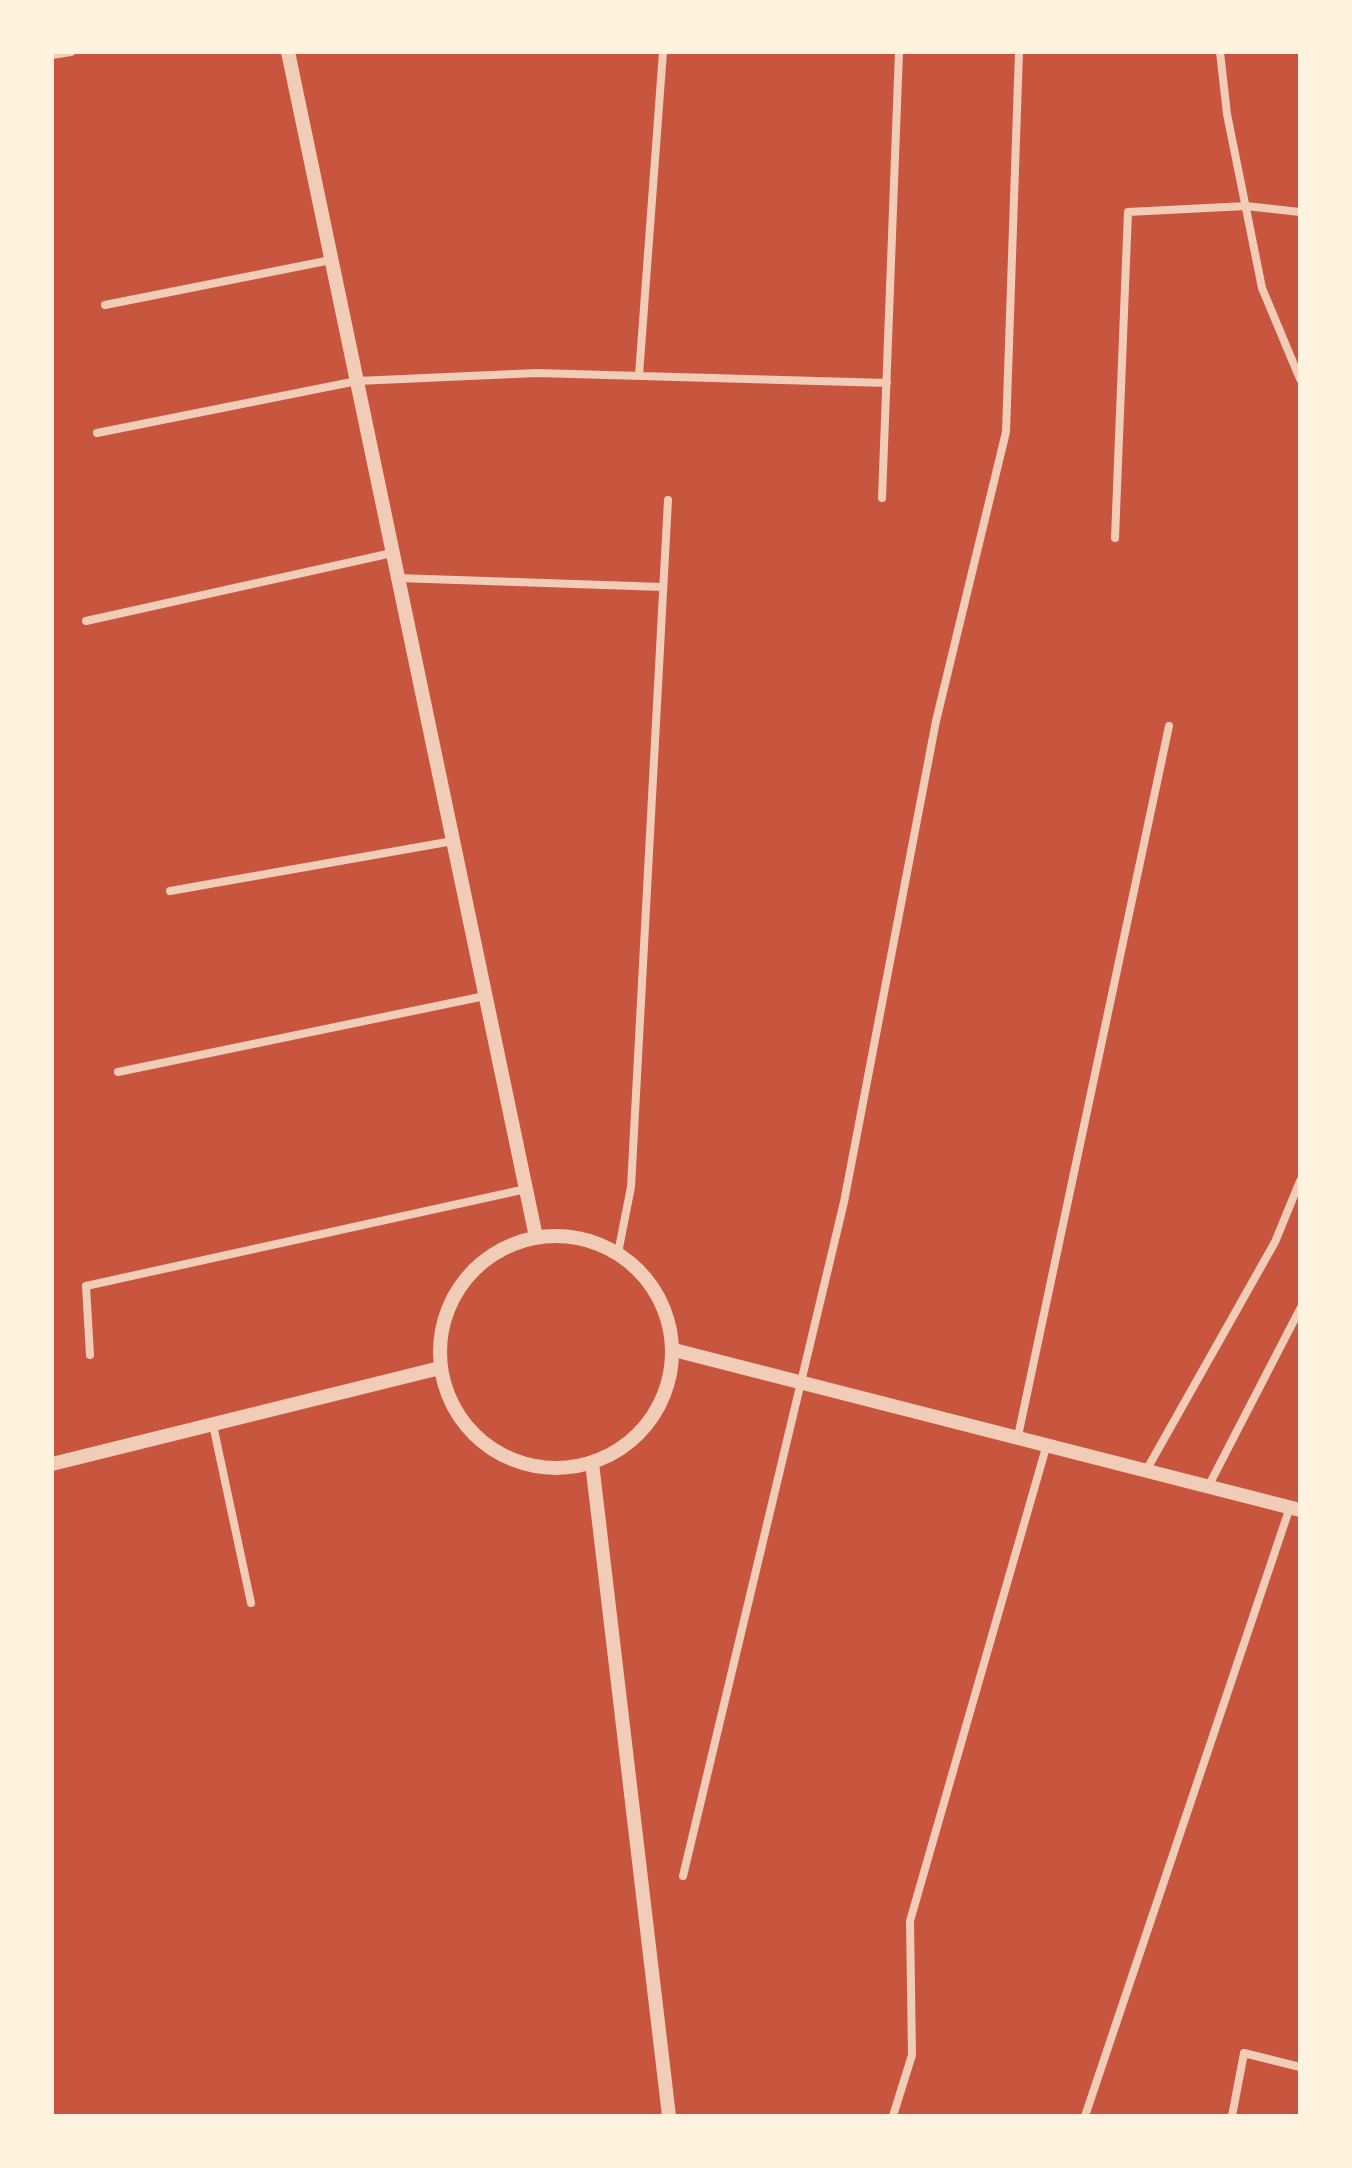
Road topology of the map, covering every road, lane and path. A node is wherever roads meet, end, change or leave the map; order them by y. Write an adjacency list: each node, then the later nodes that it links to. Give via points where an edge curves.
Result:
1 (71, 52): 7 (street)
2 (288, 52): 10 (street)
3 (663, 52): 12 (street)
4 (899, 52): 15 (street)
5 (1019, 52): 37 (street, via 1006,432 936,721 844,1202)
6 (1220, 52): 8 (street)
7 (52, 55)
8 (1246, 206): 9 (street); 13 (street, via 1262,288); 19 (street, via 1128,212)
9 (1300, 212)
10 (331, 260): 11 (street); 14 (street)
11 (105, 305)
12 (639, 375): 14 (street, via 537,373); 15 (street)
13 (1300, 379)
14 (357, 381): 16 (street); 20 (street)
15 (887, 383): 17 (street)
16 (97, 433)
17 (882, 498)
18 (668, 500): 22 (street)
19 (1115, 538)
20 (392, 553): 21 (street); 23 (street)
21 (398, 578): 22 (street); 25 (street)
22 (663, 587): 32 (street, via 631,1187)
23 (86, 621)
24 (1169, 726): 39 (street)
25 (453, 841): 26 (street); 27 (street)
26 (170, 891)
27 (485, 996): 28 (street); 30 (street)
28 (118, 1072)
29 (1300, 1181): 43 (street, via 1275,1242)
30 (526, 1189): 31 (street); 35 (street, via 86,1286)
31 (536, 1237): 32 (street, via 592,1240); 36 (street, via 473,1270 452,1299 441,1333)
32 (618, 1253): 34 (street, via 654,1289 667,1312)
33 (1300, 1309): 44 (street)
34 (674, 1350): 37 (street); 41 (street, via 668,1386 652,1420 626,1446)
35 (90, 1355)
36 (440, 1368): 38 (street); 41 (street, via 450,1401 468,1429 494,1451 525,1465 559,1469)
37 (800, 1382): 39 (street); 47 (street)
38 (213, 1425): 42 (street); 46 (street)
39 (1018, 1436): 40 (street)
40 (1047, 1443): 43 (street); 50 (street, via 910,1921 912,2055)
41 (592, 1463): 49 (street)
42 (52, 1464)
43 (1147, 1469): 44 (street)
44 (1209, 1485): 45 (street)
45 (1295, 1508): 51 (street)
46 (251, 1603)
47 (683, 1876)
48 (1300, 2067): 52 (street, via 1244,2053)
49 (669, 2116)
50 (893, 2116)
51 (1085, 2116)
52 (1232, 2116)

